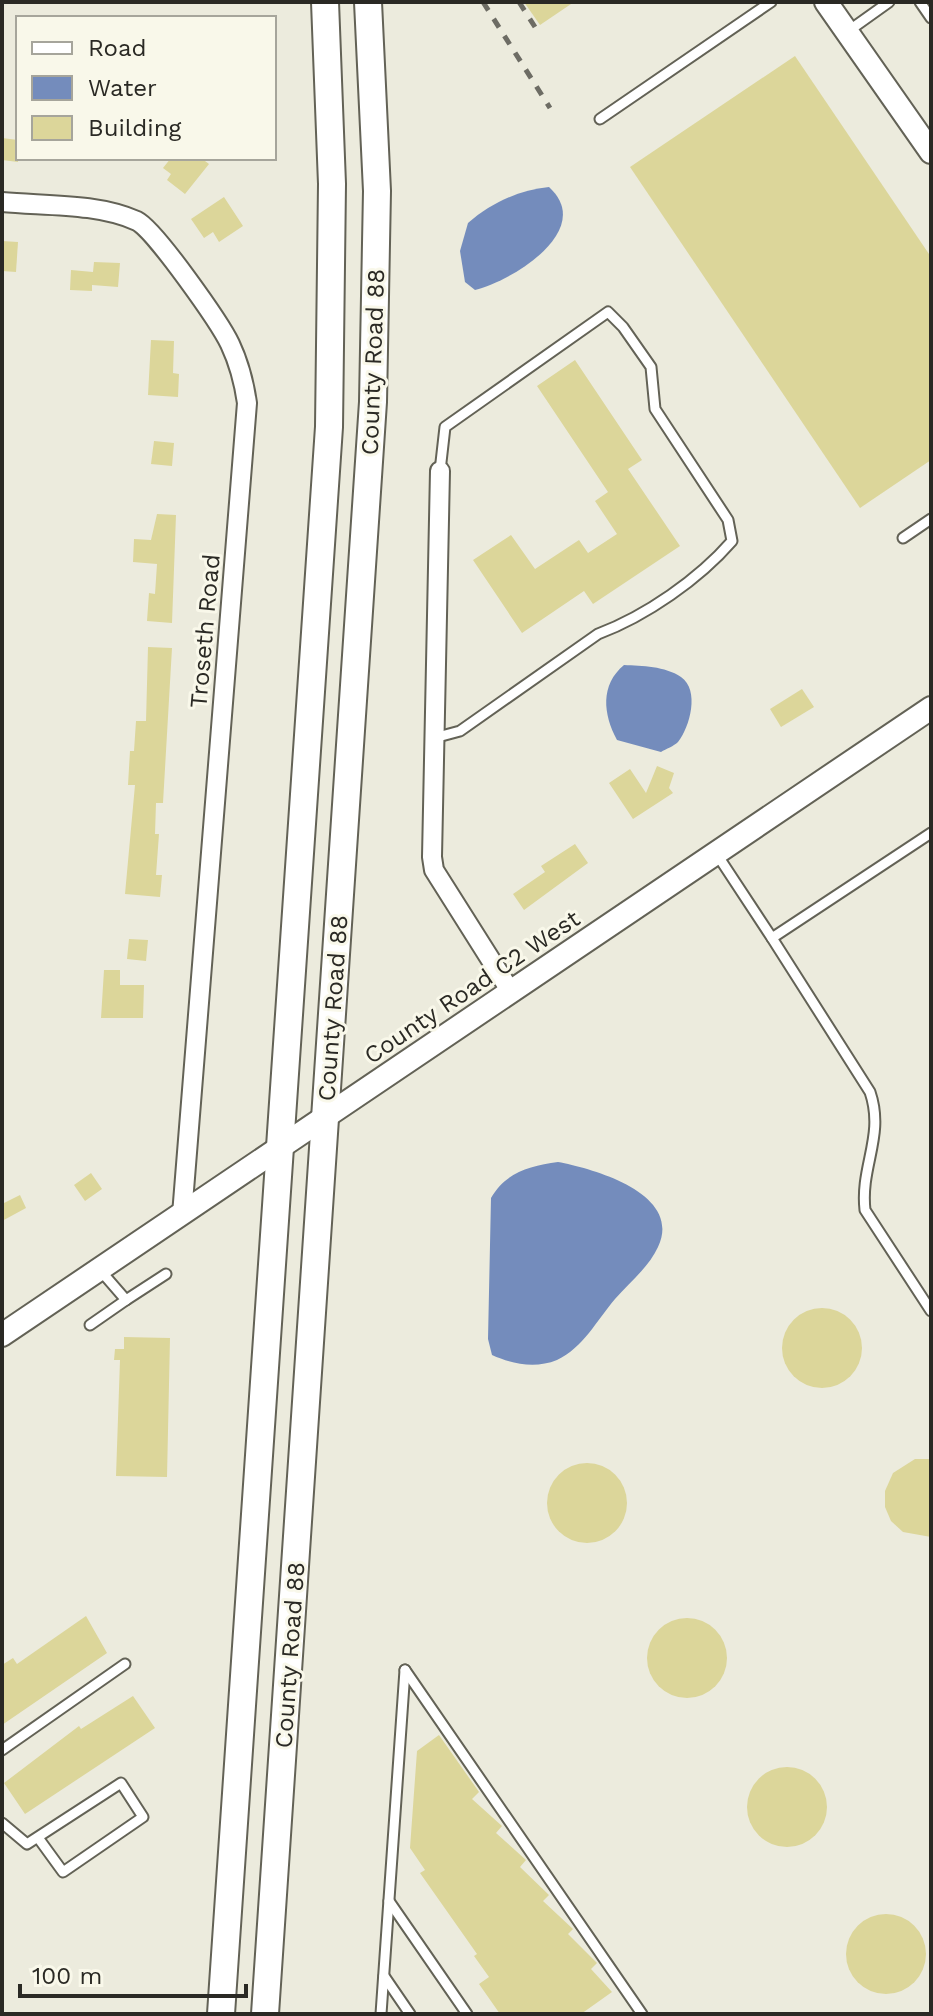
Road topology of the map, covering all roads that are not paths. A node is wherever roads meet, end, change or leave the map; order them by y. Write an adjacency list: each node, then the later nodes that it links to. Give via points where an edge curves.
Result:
1 (325, 2): 22 (main road, County Road 88, via 332,184 329,427)
2 (368, 2): 21 (main road, County Road 88, via 376,139 376,327)
3 (771, 2): 9 (lane)
4 (826, 2): 8 (street)
5 (889, 2): 8 (lane)
6 (920, 2): 7 (lane)
7 (931, 18)
8 (847, 32): 10 (street)
9 (600, 119)
10 (931, 152)
11 (2, 202): 23 (street, Troseth Road, via 98,211 139,222 229,341 242,373 247,403)
12 (440, 471): 16 (street); 16 (lane, via 445,427 608,312 651,367 655,409 728,520 732,541 715,561 620,626 598,634 460,731)
13 (931, 519): 14 (lane)
14 (903, 538)
15 (931, 708): 18 (street, County Road C2 West)
16 (433, 738): 20 (street, via 434,870)
17 (931, 833): 19 (lane)
18 (716, 853): 19 (lane); 20 (street, County Road C2 West)
19 (772, 938): 27 (lane, via 870,1092 877,1114 863,1191 865,1210)
20 (511, 992): 21 (street, County Road C2 West)
21 (326, 1118): 22 (street, County Road C2 West); 38 (main road, County Road 88)
22 (281, 1149): 23 (street, County Road C2 West); 37 (main road, County Road 88)
23 (182, 1215): 24 (street, County Road C2 West)
24 (100, 1270): 26 (lane); 29 (street, County Road C2 West)
25 (166, 1274): 26 (lane)
26 (126, 1300): 28 (lane)
27 (931, 1311)
28 (90, 1325)
29 (2, 1335)
30 (125, 1664): 31 (lane)
31 (2, 1750)
32 (2, 1823): 33 (lane, via 27,1844)
33 (39, 1839): 33 (lane, via 121,1783 143,1817 63,1872)
34 (389, 1901): 35 (lane); 36 (lane, via 405,1670); 41 (lane)
35 (384, 1976): 39 (lane); 40 (lane)
36 (638, 2013)
37 (221, 2014)
38 (265, 2014)
39 (381, 2014)
40 (410, 2014)
41 (467, 2014)

